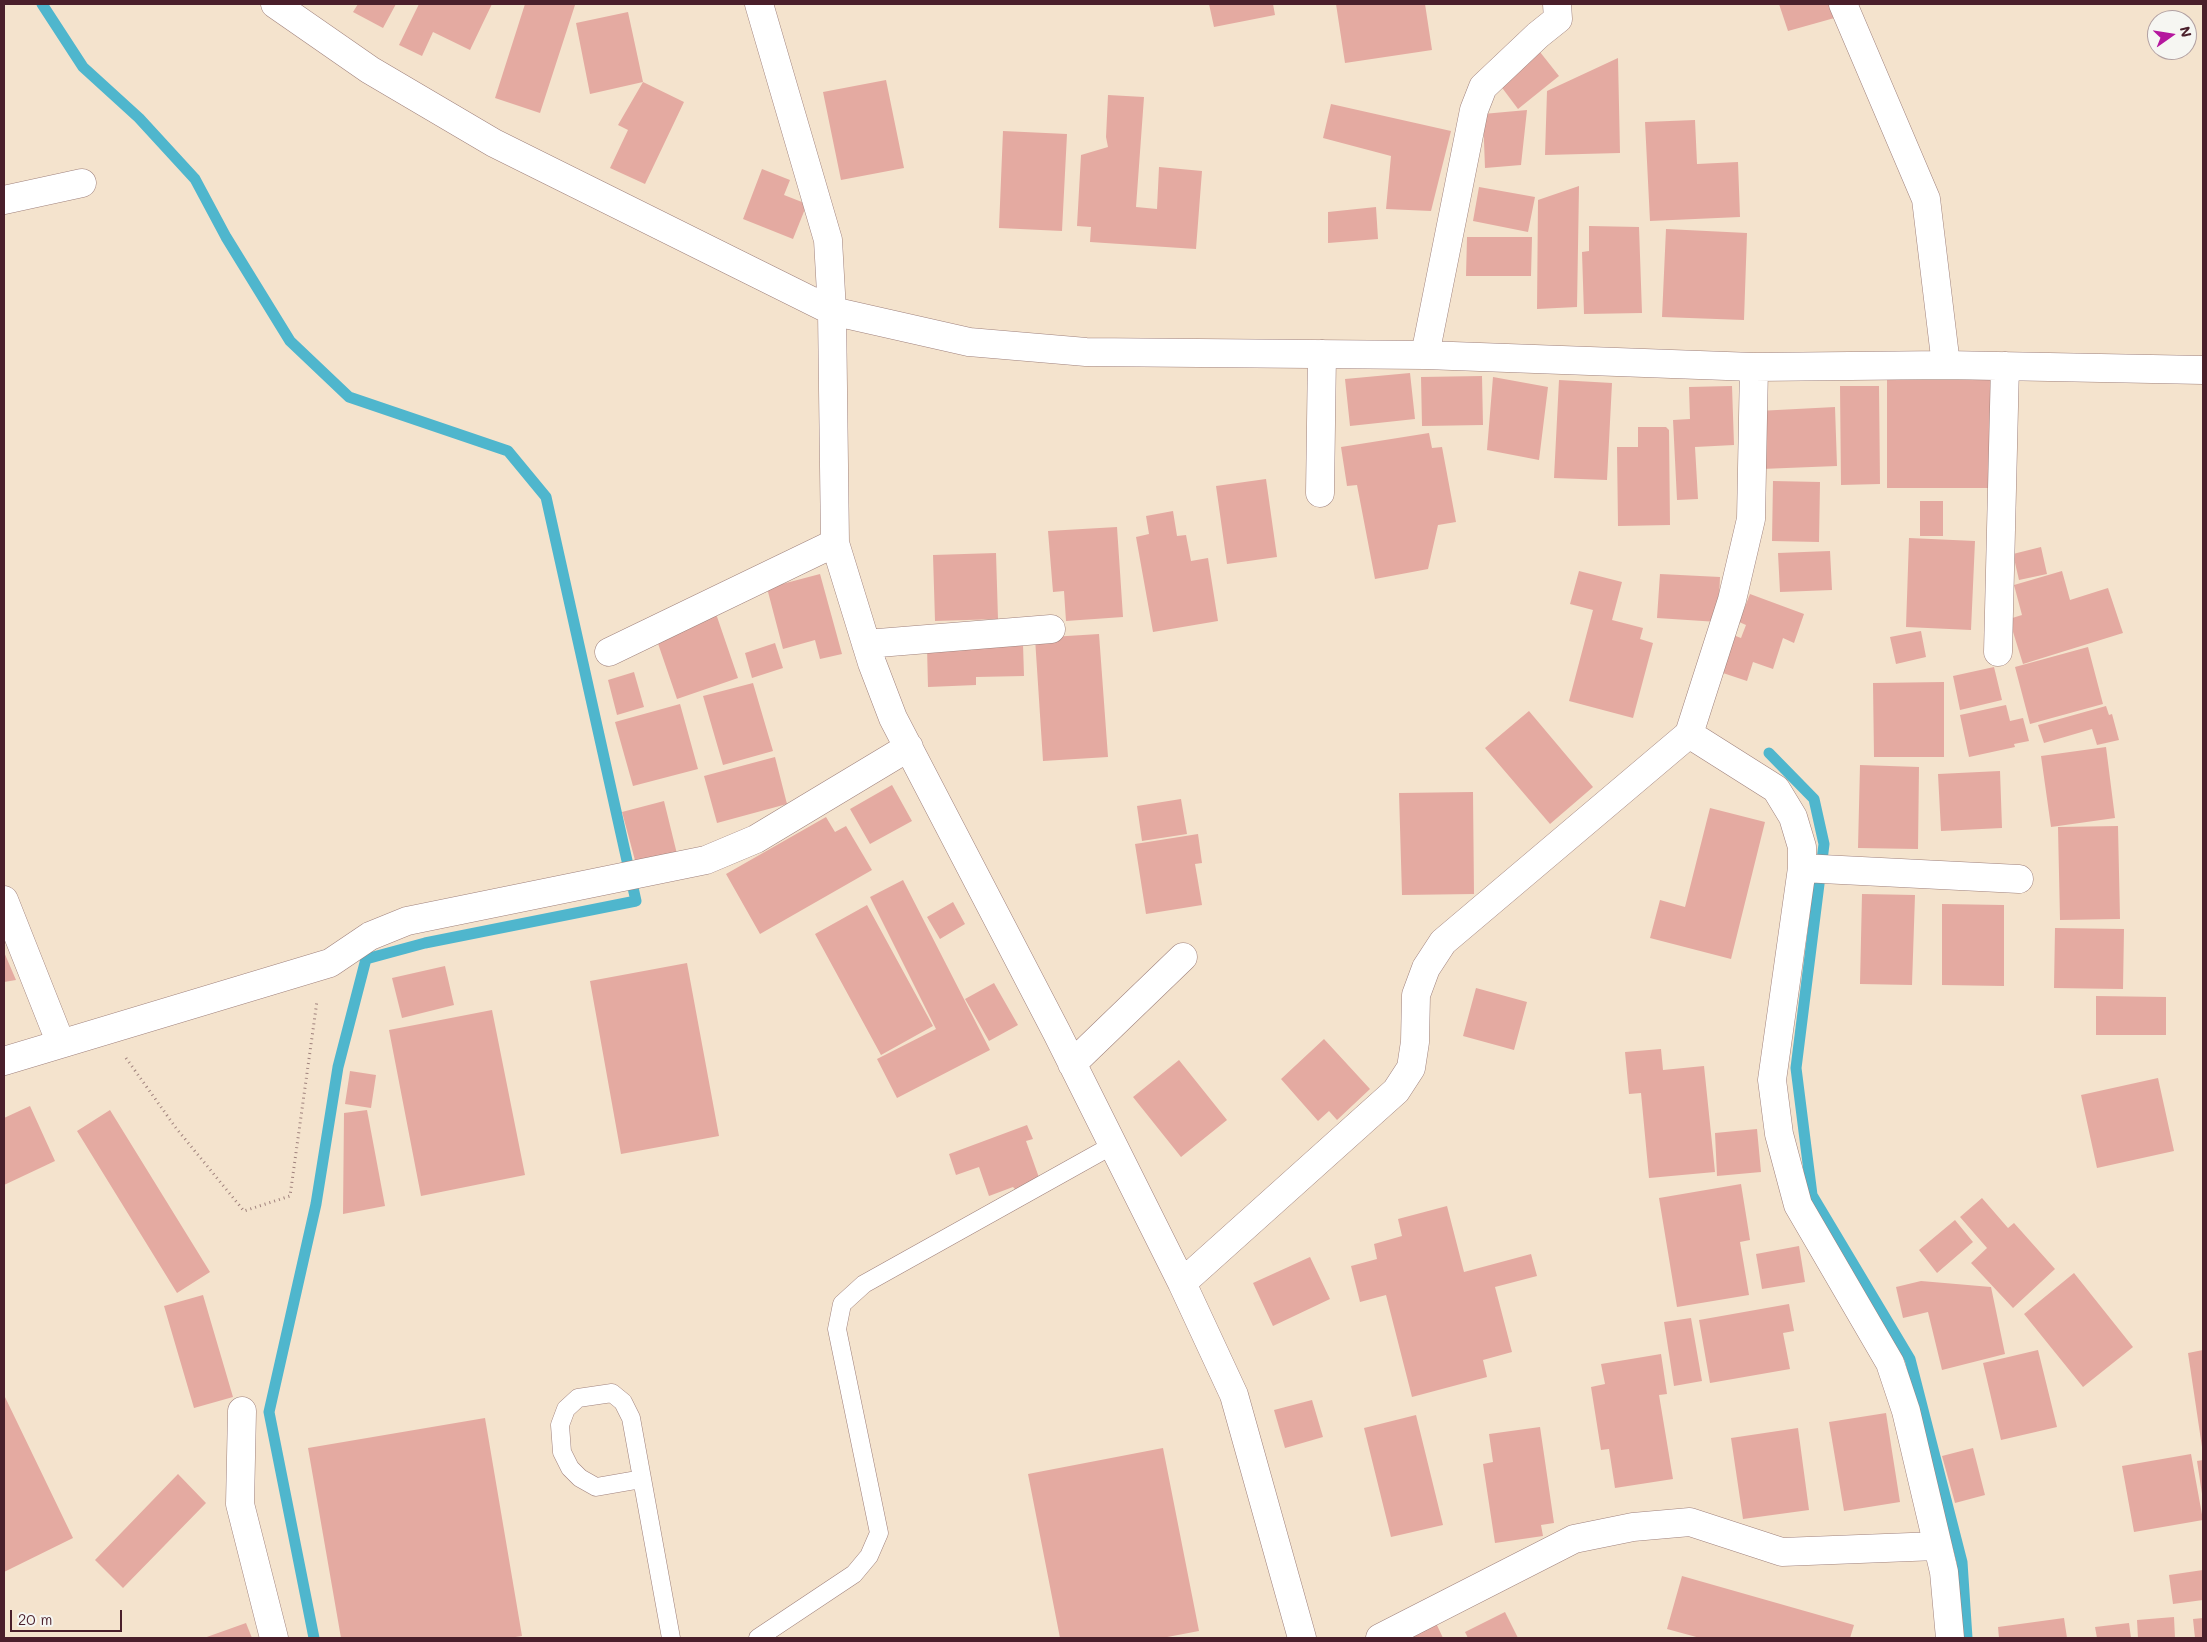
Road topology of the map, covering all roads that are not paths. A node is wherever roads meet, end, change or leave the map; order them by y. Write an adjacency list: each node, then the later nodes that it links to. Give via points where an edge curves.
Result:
1 (275, 4): 7 (street, via 370,70 494,143)
2 (759, 4): 7 (street, via 828,240)
3 (1557, 4): 9 (street, via 1558,20 1483,87 1474,110)
4 (1843, 4): 10 (street, via 1926,199)
5 (82, 183): 6 (street)
6 (4, 200)
7 (832, 311): 8 (street, via 979,343 1086,352); 15 (street)
8 (1322, 354): 9 (street); 14 (street)
9 (1426, 355): 12 (street)
10 (1946, 365): 11 (street); 12 (street)
11 (2005, 366): 13 (street); 19 (street)
12 (1754, 367): 20 (street, via 1751,519 1732,600)
13 (2203, 370)
14 (1320, 493)
15 (835, 543): 17 (street); 18 (street)
16 (1051, 629): 17 (street)
17 (866, 644): 21 (street, via 894,718)
18 (609, 652)
19 (1998, 652)
20 (1689, 734): 22 (street, via 1776,789 1794,816 1802,847); 30 (street, via 1442,942 1426,968 1416,995 1411,1068 1396,1092)
21 (909, 747): 26 (street, via 756,839 706,860 407,921 370,936 330,963); 28 (street)
22 (1802, 868): 23 (street); 33 (street, via 1772,1080 1779,1134 1798,1205 1890,1363 1906,1411)
23 (2019, 879)
24 (4, 900): 26 (street)
25 (1183, 957): 28 (street)
26 (61, 1044): 27 (street)
27 (4, 1061)
28 (1072, 1064): 29 (street)
29 (1113, 1145): 30 (street); 36 (lane, via 864,1284 842,1304 837,1329 879,1533 869,1556 854,1574)
30 (1182, 1283): 37 (street, via 1234,1395)
31 (242, 1411): 34 (street, via 240,1504)
32 (642, 1479): 32 (lane, via 631,1418 623,1402 612,1393 578,1398 566,1409 560,1425 562,1452 570,1468 580,1478 596,1487); 35 (lane)
33 (1938, 1546): 38 (street, via 1782,1552 1690,1522 1633,1527 1574,1539); 39 (street, via 1944,1572)
34 (274, 1638)
35 (671, 1638)
36 (758, 1638)
37 (1302, 1638)
38 (1380, 1638)
39 (1950, 1638)

